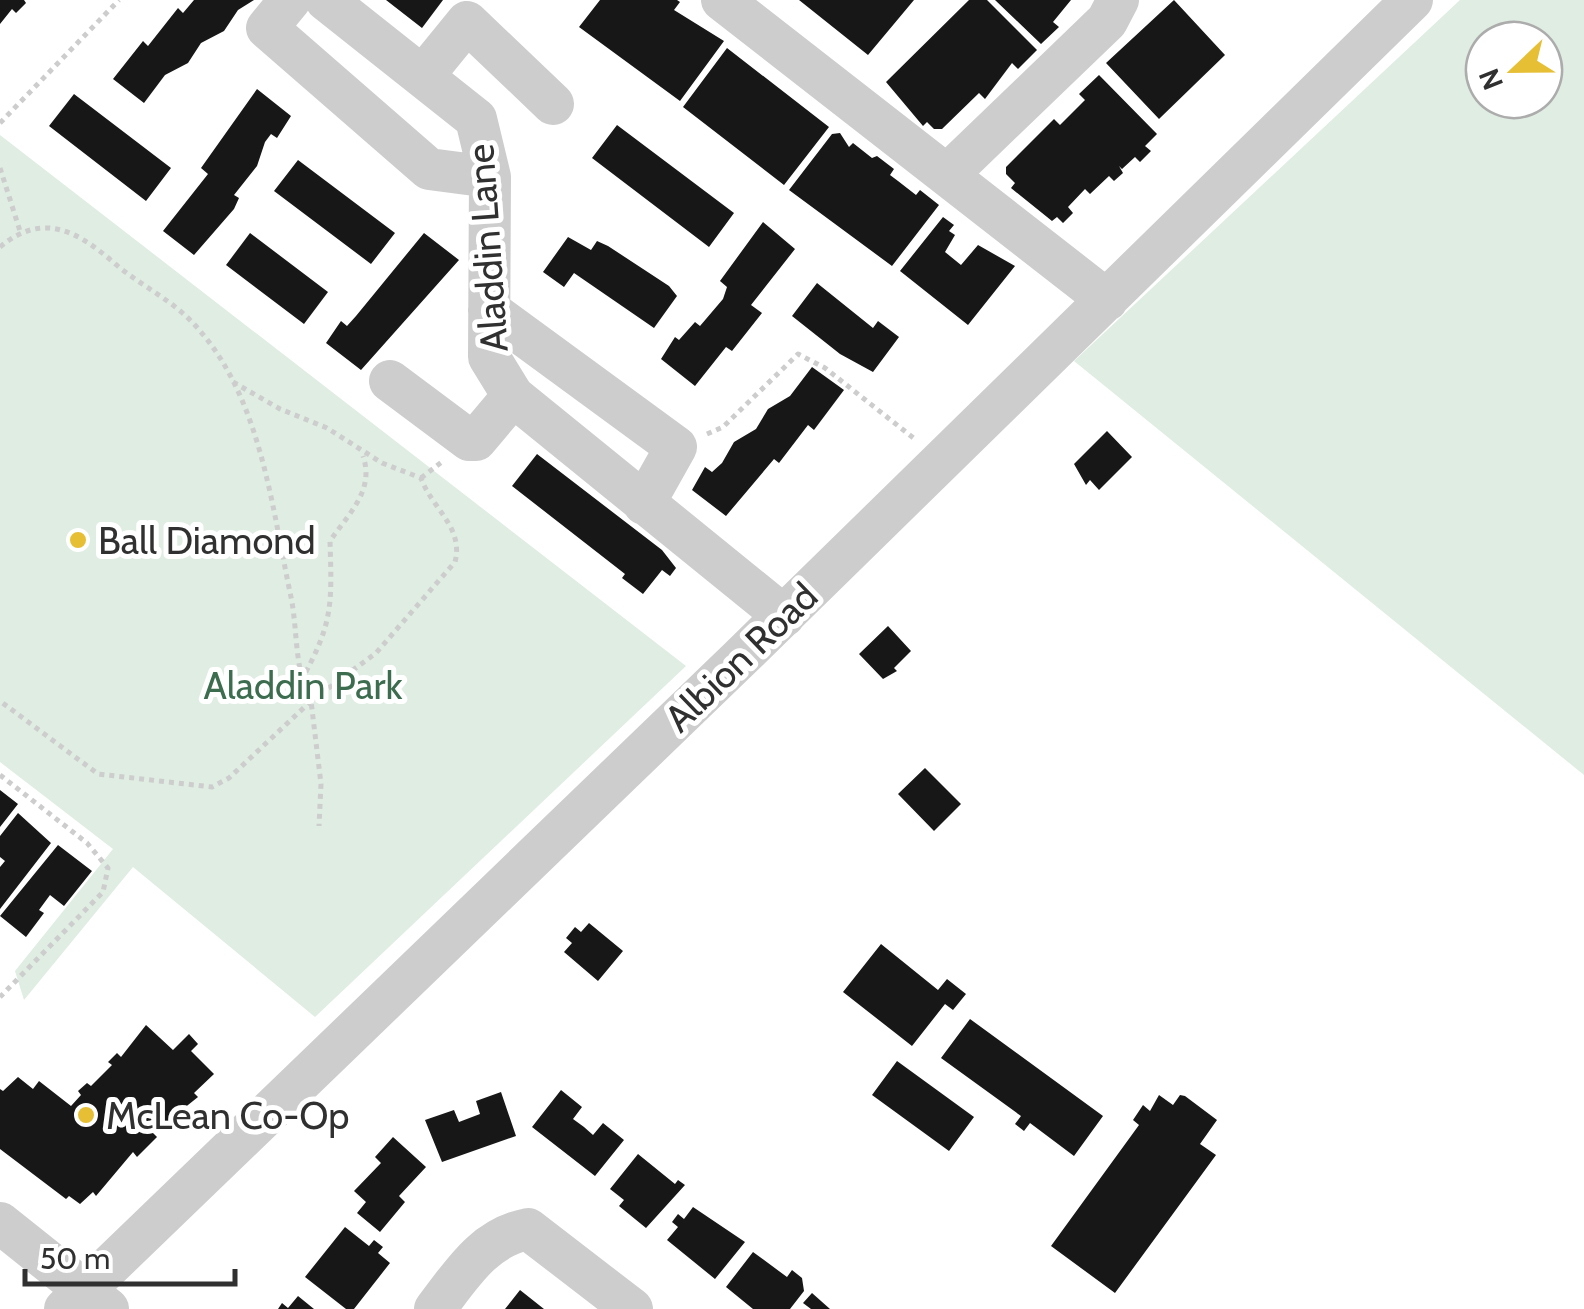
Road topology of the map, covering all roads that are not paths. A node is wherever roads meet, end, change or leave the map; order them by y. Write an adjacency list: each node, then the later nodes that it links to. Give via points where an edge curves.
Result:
1 (290, 0): 9 (street, via 267,28 429,169)
2 (326, 0): 6 (street, Aladdin Lane)
3 (722, 0): 8 (street)
4 (1118, 0): 8 (street, via 1107,21)
5 (1412, 0): 10 (street, Albion Road)
6 (423, 76): 7 (street, via 467,22); 9 (street, Aladdin Lane, via 476,119)
7 (554, 104)
8 (947, 175): 10 (street)
9 (490, 176): 11 (street, Aladdin Lane)
10 (1107, 300): 15 (street, Albion Road)
11 (489, 310): 13 (street, Aladdin Lane, via 489,357); 14 (street, via 676,447)
12 (390, 381): 13 (street, via 469,440)
13 (513, 396): 14 (street, Aladdin Lane)
14 (644, 504): 15 (street, Aladdin Lane)
15 (784, 616): 17 (street, Albion Road)
16 (0, 1222): 17 (street)
17 (86, 1303)
18 (434, 1309): 19 (street, via 501,1234 528,1229)
19 (632, 1309)

